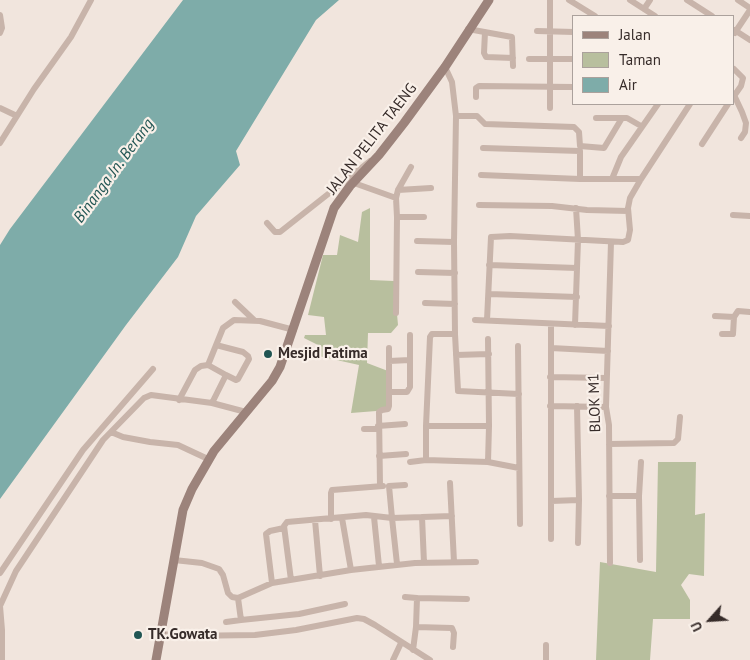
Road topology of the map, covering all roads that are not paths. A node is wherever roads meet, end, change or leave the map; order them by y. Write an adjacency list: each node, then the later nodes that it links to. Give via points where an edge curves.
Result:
1 (91, 0): 42 (street, via 71,37)
2 (489, 0): 16 (street, JALAN PELITA TAENG)
3 (550, 0): 20 (street)
4 (569, 0): 12 (street)
5 (630, 0): 9 (street)
6 (650, 0): 9 (street)
7 (687, 0): 15 (street)
8 (738, 0): 10 (street)
9 (645, 9): 13 (street); 14 (street)
10 (750, 9): 18 (street)
11 (0, 15): 23 (street)
12 (593, 15)
13 (642, 15)
14 (654, 15)
15 (710, 15)
16 (468, 29): 19 (street); 30 (street, JALAN PELITA TAENG)
17 (537, 31): 20 (street)
18 (735, 31)
19 (485, 32): 25 (street, via 512,37); 25 (street, via 486,57)
20 (551, 32): 21 (street); 26 (street)
21 (572, 32)
22 (735, 32): 24 (street)
23 (0, 33)
24 (750, 40)
25 (513, 58): 29 (street)
26 (550, 58): 27 (street); 28 (street); 32 (street)
27 (529, 59)
28 (572, 59)
29 (513, 66)
30 (444, 67): 43 (street, via 452,82); 51 (street, JALAN PELITA TAENG)
31 (735, 70): 34 (street, via 743,78)
32 (550, 87): 33 (street); 35 (street, via 479,86); 41 (street)
33 (572, 87)
34 (735, 94)
35 (476, 97)
36 (735, 98): 47 (street, via 746,123)
37 (657, 105): 46 (street)
38 (689, 105): 56 (street)
39 (727, 105): 49 (street)
40 (0, 108): 42 (street)
41 (550, 108)
42 (17, 116): 48 (street)
43 (456, 116): 45 (street, via 477,116 485,124 574,127 579,132 580,146 604,148); 71 (street)
44 (596, 118): 45 (street)
45 (622, 118): 46 (street)
46 (641, 126): 55 (street, via 621,157)
47 (741, 138)
48 (0, 143)
49 (702, 144)
50 (483, 148): 54 (street, via 580,151)
51 (379, 155): 57 (street, JALAN PELITA TAENG); 68 (street, via 278,233)
52 (411, 167): 59 (street)
53 (481, 175): 54 (street)
54 (580, 179): 55 (street)
55 (612, 179): 56 (street)
56 (641, 179): 63 (street, via 630,198)
57 (354, 183): 60 (street); 92 (street, JALAN PELITA TAENG, via 334,208)
58 (431, 188): 59 (street)
59 (398, 190): 60 (street)
60 (396, 198): 66 (street)
61 (479, 205): 62 (street)
62 (576, 208): 63 (street); 69 (street)
63 (628, 211): 72 (street, via 629,239)
64 (733, 216): 65 (street)
65 (750, 216)
66 (397, 217): 67 (street); 83 (street)
67 (424, 217)
68 (267, 223)
69 (578, 240): 72 (street); 73 (street, via 493,236 489,242); 74 (street)
70 (417, 241): 71 (street)
71 (454, 242): 76 (street)
72 (611, 242): 91 (street, BLOK M1)
73 (489, 264): 74 (street); 77 (street)
74 (577, 268): 78 (street)
75 (418, 272): 76 (street)
76 (455, 273): 81 (street)
77 (489, 294): 78 (street); 88 (street)
78 (576, 297): 90 (street)
79 (235, 302): 86 (street)
80 (425, 303): 81 (street)
81 (455, 304): 93 (street)
82 (750, 312): 85 (street, via 738,311)
83 (396, 313)
84 (715, 316): 85 (street)
85 (734, 317): 94 (street, via 733,334)
86 (254, 320): 92 (street); 97 (street, via 230,321 223,328)
87 (475, 320): 88 (street)
88 (487, 320): 89 (street)
89 (551, 325): 90 (street); 100 (street)
90 (576, 325): 91 (street)
91 (609, 326): 101 (street, BLOK M1)
92 (294, 330): 121 (street, JALAN PELITA TAENG, via 272,381)
93 (455, 334): 103 (street); 124 (street, via 432,334 430,337)
94 (722, 334)
95 (410, 335): 104 (street)
96 (488, 339): 102 (street)
97 (216, 345): 106 (street); 108 (street, via 243,352 249,358 238,379)
98 (518, 346): 113 (street)
99 (389, 348): 105 (street)
100 (551, 348): 101 (street); 109 (street)
101 (608, 351): 110 (street, BLOK M1)
102 (488, 354): 103 (street); 112 (street)
103 (456, 355): 112 (street, via 458,391)
104 (410, 360): 105 (street); 111 (street, via 410,387 405,392)
105 (389, 361): 111 (street)
106 (208, 365): 108 (street); 114 (street, via 195,370)
107 (153, 370): 117 (street)
108 (226, 376): 116 (street)
109 (550, 377): 110 (street); 118 (street)
110 (606, 378): 120 (street, BLOK M1)
111 (389, 392): 126 (street, via 389,408 379,412)
112 (489, 393): 113 (street); 125 (street)
113 (519, 394): 137 (street)
114 (179, 400): 115 (street, via 151,395); 116 (street)
115 (139, 402): 117 (street); 128 (street)
116 (212, 403): 121 (street)
117 (122, 405): 166 (street, via 83,450)
118 (550, 406): 119 (street); 145 (street)
119 (578, 406): 120 (street); 144 (street)
120 (606, 407): 129 (street, BLOK M1)
121 (246, 412): 132 (street, JALAN PELITA TAENG)
122 (680, 417): 129 (street, via 678,439 674,443)
123 (405, 424): 126 (street)
124 (426, 426): 125 (street); 133 (street)
125 (489, 426): 135 (street)
126 (378, 428): 127 (street); 131 (street)
127 (364, 429)
128 (111, 432): 132 (street, via 123,437 178,445); 183 (street, via 16,571 0,606)
129 (609, 444): 142 (street, BLOK M1)
130 (406, 454): 131 (street)
131 (379, 456): 140 (street)
132 (208, 459): 157 (street, JALAN PELITA TAENG, via 183,510)
133 (426, 460): 134 (street); 135 (street)
134 (410, 462)
135 (488, 462): 137 (street)
136 (641, 462): 143 (street)
137 (518, 468): 153 (street)
138 (450, 483): 146 (street)
139 (405, 484): 141 (street)
140 (380, 486): 141 (street); 151 (street, via 332,490)
141 (389, 486): 150 (street)
142 (609, 496): 143 (street); 162 (street, BLOK M1)
143 (639, 496): 158 (street)
144 (579, 500): 145 (street); 156 (street)
145 (551, 501): 155 (street)
146 (452, 516): 148 (street); 160 (street)
147 (374, 517): 149 (street); 150 (street); 164 (street)
148 (422, 517): 150 (street); 159 (street)
149 (342, 518): 151 (street); 165 (street)
150 (392, 518): 163 (street)
151 (331, 519): 152 (street)
152 (315, 520): 154 (street, via 287,522); 167 (street)
153 (520, 524)
154 (284, 528): 168 (street); 169 (street, via 266,534)
155 (551, 539)
156 (578, 542)
157 (174, 560): 171 (street, via 202,563 219,570 224,575 228,593); 178 (street, JALAN PELITA TAENG)
158 (640, 560)
159 (424, 562): 160 (street); 163 (street)
160 (454, 562): 161 (street)
161 (476, 562)
162 (610, 563)
163 (397, 564): 164 (street)
164 (379, 566): 165 (street)
165 (351, 570): 167 (street)
166 (0, 573)
167 (320, 576): 168 (street)
168 (291, 580): 169 (street)
169 (272, 583): 171 (street)
170 (405, 597): 172 (street)
171 (238, 598): 175 (street)
172 (417, 598): 173 (street); 177 (street)
173 (467, 599)
174 (344, 604): 175 (street, via 299,614)
175 (241, 620): 176 (street)
176 (226, 622)
177 (416, 626): 181 (street, via 452,628); 182 (street)
178 (160, 634): 179 (street, via 255,635 356,618 375,625); 184 (street, JALAN PELITA TAENG)
179 (401, 643): 182 (street); 185 (street)
180 (546, 645): 187 (street)
181 (453, 647)
182 (413, 650): 186 (street)
183 (2, 660)
184 (156, 660)
185 (393, 660)
186 (430, 660)
187 (546, 660)

